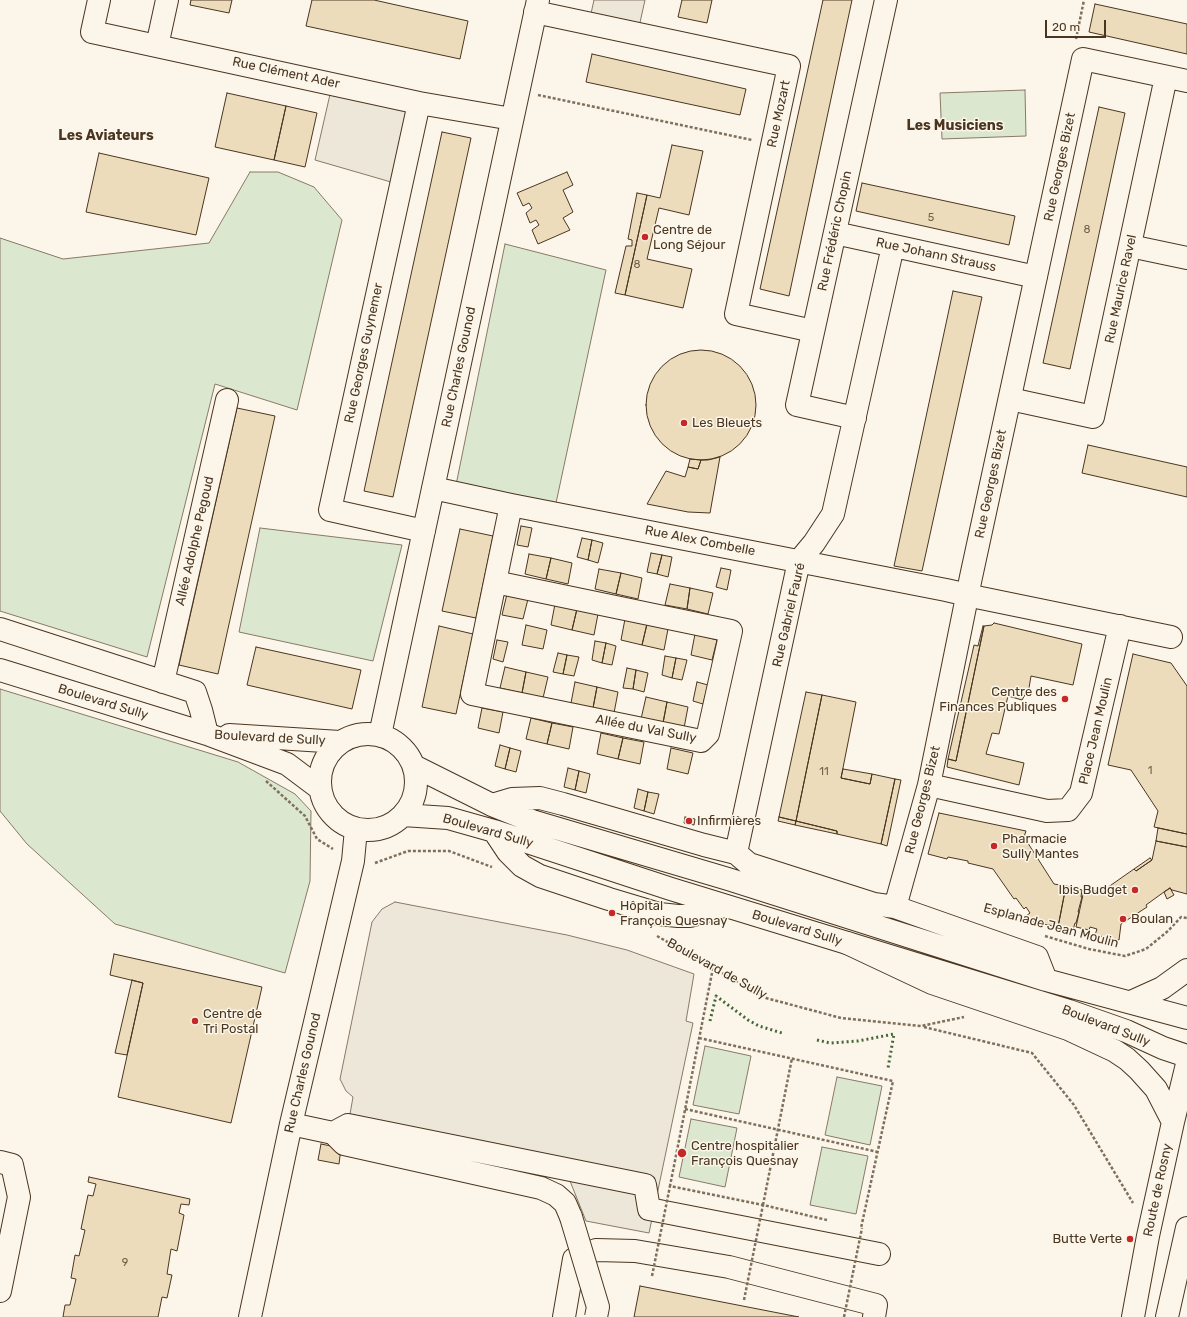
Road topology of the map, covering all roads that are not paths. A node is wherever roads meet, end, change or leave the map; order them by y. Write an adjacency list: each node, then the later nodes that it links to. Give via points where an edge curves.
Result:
1 (99, 0): 5 (street, Rue Clément Ader, via 92,32)
2 (167, 0): 5 (street)
3 (886, 0): 9 (street, Rue Frédéric Chopin)
4 (536, 6): 8 (street, Rue Charles Gounod); 14 (street, Rue Mozart, via 789,66 736,314)
5 (157, 46): 7 (street, Rue Clément Ader)
6 (1177, 79): 11 (street, Rue Maurice Ravel); 13 (street, Rue Georges Bizet, via 1083,59)
7 (419, 103): 8 (street, Rue Clément Ader); 20 (street, Rue Georges Guynemer, via 330,510)
8 (512, 119): 18 (street, Rue Charles Gounod)
9 (835, 233): 10 (street, Rue Johann Strauss); 14 (street, Rue Frédéric Chopin)
10 (893, 246): 13 (street, Rue Johann Strauss); 17 (street, Rue Gabriel Fauré)
11 (1130, 246): 12 (street); 15 (street, Rue Maurice Ravel, via 1093,417)
12 (1187, 258)
13 (1036, 277): 15 (street, Rue Georges Bizet)
14 (813, 331): 17 (street, Rue Frédéric Chopin, via 797,405)
15 (1010, 399): 23 (street, Rue Georges Bizet)
16 (227, 400): 28 (street, Allée Adolphe Pegoud)
17 (855, 418): 21 (street, Rue Gabriel Fauré, via 833,514)
18 (433, 488): 19 (street, Rue Alex Combelle); 20 (street, Rue Charles Gounod)
19 (511, 505): 21 (street, Rue Alex Combelle); 22 (street, Allée du Val Sully)
20 (424, 531): 30 (street, Rue Charles Gounod)
21 (800, 561): 23 (street, Rue Alex Combelle); 40 (street, Rue Gabriel Fauré)
22 (495, 582): 22 (street, Allée du Val Sully, via 731,631 708,734 701,741 472,694)
23 (968, 595): 24 (street); 33 (street, Rue Georges Bizet)
24 (1120, 626): 26 (street); 33 (street, Place Jean Moulin, via 1081,793 1068,810 1047,811)
25 (2, 634): 28 (street)
26 (1171, 637)
27 (0, 670): 29 (street, Boulevard Sully)
28 (164, 682): 29 (street, via 195,692)
29 (207, 734): 31 (street, Boulevard de Sully); 34 (street, Boulevard de Sully, via 286,764)
30 (380, 735): 31 (street, via 366,733); 32 (street, via 395,741 406,752)
31 (340, 742): 34 (street, via 323,762)
32 (414, 766): 35 (street, Boulevard Sully); 36 (street, via 415,792 411,804)
33 (929, 785): 43 (street, Rue Georges Bizet)
34 (319, 788): 37 (street, via 332,814 342,823)
35 (492, 805): 39 (street, Boulevard Sully, via 512,799 540,798); 41 (street, Boulevard Sully, via 532,821)
36 (403, 815): 37 (street, via 381,829); 38 (street, Boulevard Sully, via 448,818)
37 (356, 829): 52 (street, Rue Charles Gounod, via 353,861)
38 (494, 831): 42 (street, Boulevard Sully); 42 (street, via 508,852 522,866 540,876 609,899 659,914 678,916 690,916)
39 (684, 840): 40 (street, Boulevard Sully); 41 (street)
40 (736, 853): 43 (street, Boulevard Sully, via 749,864 874,904)
41 (728, 879): 46 (street, Boulevard Sully)
42 (724, 906): 44 (street, Boulevard Sully)
43 (895, 907): 46 (street, Boulevard Sully, via 1037,957)
44 (847, 943): 49 (street, Boulevard Sully, via 1069,1011); 51 (street, via 932,983 1068,1028 1115,1051 1139,1070 1156,1089)
45 (1187, 970): 47 (street, via 1162,988)
46 (1046, 980): 47 (street, Boulevard Sully)
47 (1131, 1002): 48 (street, Boulevard Sully)
48 (1187, 1018)
49 (1187, 1056)
50 (1187, 1064): 51 (street, Route de Rosny)
51 (1173, 1122): 62 (street, Route de Rosny)
52 (291, 1124): 53 (street); 58 (street, Rue Charles Gounod)
53 (333, 1133): 56 (street, via 348,1125 645,1185 649,1209); 60 (street, bridge, via 344,1144 541,1188 556,1195 565,1203 571,1217 598,1307)
54 (0, 1162): 57 (street, via 12,1165 19,1197)
55 (1187, 1228): 63 (street)
56 (879, 1254)
57 (0, 1291)
58 (250, 1317)
59 (564, 1317): 61 (street, via 574,1258 596,1250 634,1251 729,1267 876,1305)
60 (596, 1317)
61 (874, 1317)
62 (1133, 1317)
63 (1167, 1317)

